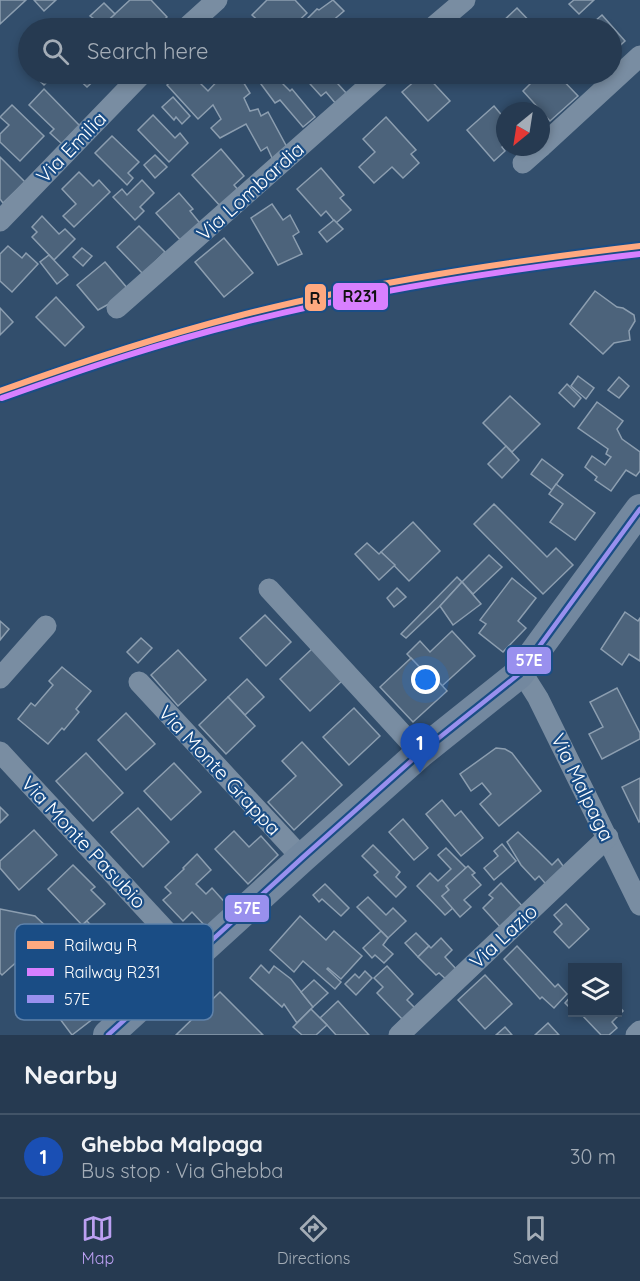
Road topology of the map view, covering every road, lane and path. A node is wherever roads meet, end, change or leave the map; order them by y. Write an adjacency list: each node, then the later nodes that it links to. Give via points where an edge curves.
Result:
1 (217, 0): 3 (street)
2 (465, 0): 4 (street)
3 (197, 18)
4 (444, 18)
5 (640, 56): 6 (street)
6 (622, 73)
7 (132, 84): 13 (street, Via Emilia)
8 (371, 84): 14 (street, Via Lombardia)
9 (610, 84): 10 (street)
10 (550, 139)
11 (531, 156): 12 (street)
12 (523, 163)
13 (0, 221)
14 (117, 308)
15 (638, 518): 18 (street)
16 (268, 589): 22 (street)
17 (46, 626): 19 (street)
18 (519, 674): 22 (street); 23 (street, Via Malpaga, via 538,698)
19 (0, 678)
20 (139, 682): 24 (street, Via Monte Grappa)
21 (0, 752): 26 (street, Via Monte Pasubio)
22 (420, 753): 24 (street)
23 (608, 837): 25 (street, Via Malpaga); 31 (street, Via Lazio)
24 (302, 858): 27 (street)
25 (640, 905)
26 (160, 924)
27 (213, 940)
28 (125, 1020): 30 (street)
29 (640, 1031): 32 (street)
30 (108, 1035)
31 (399, 1035)
32 (636, 1035)

